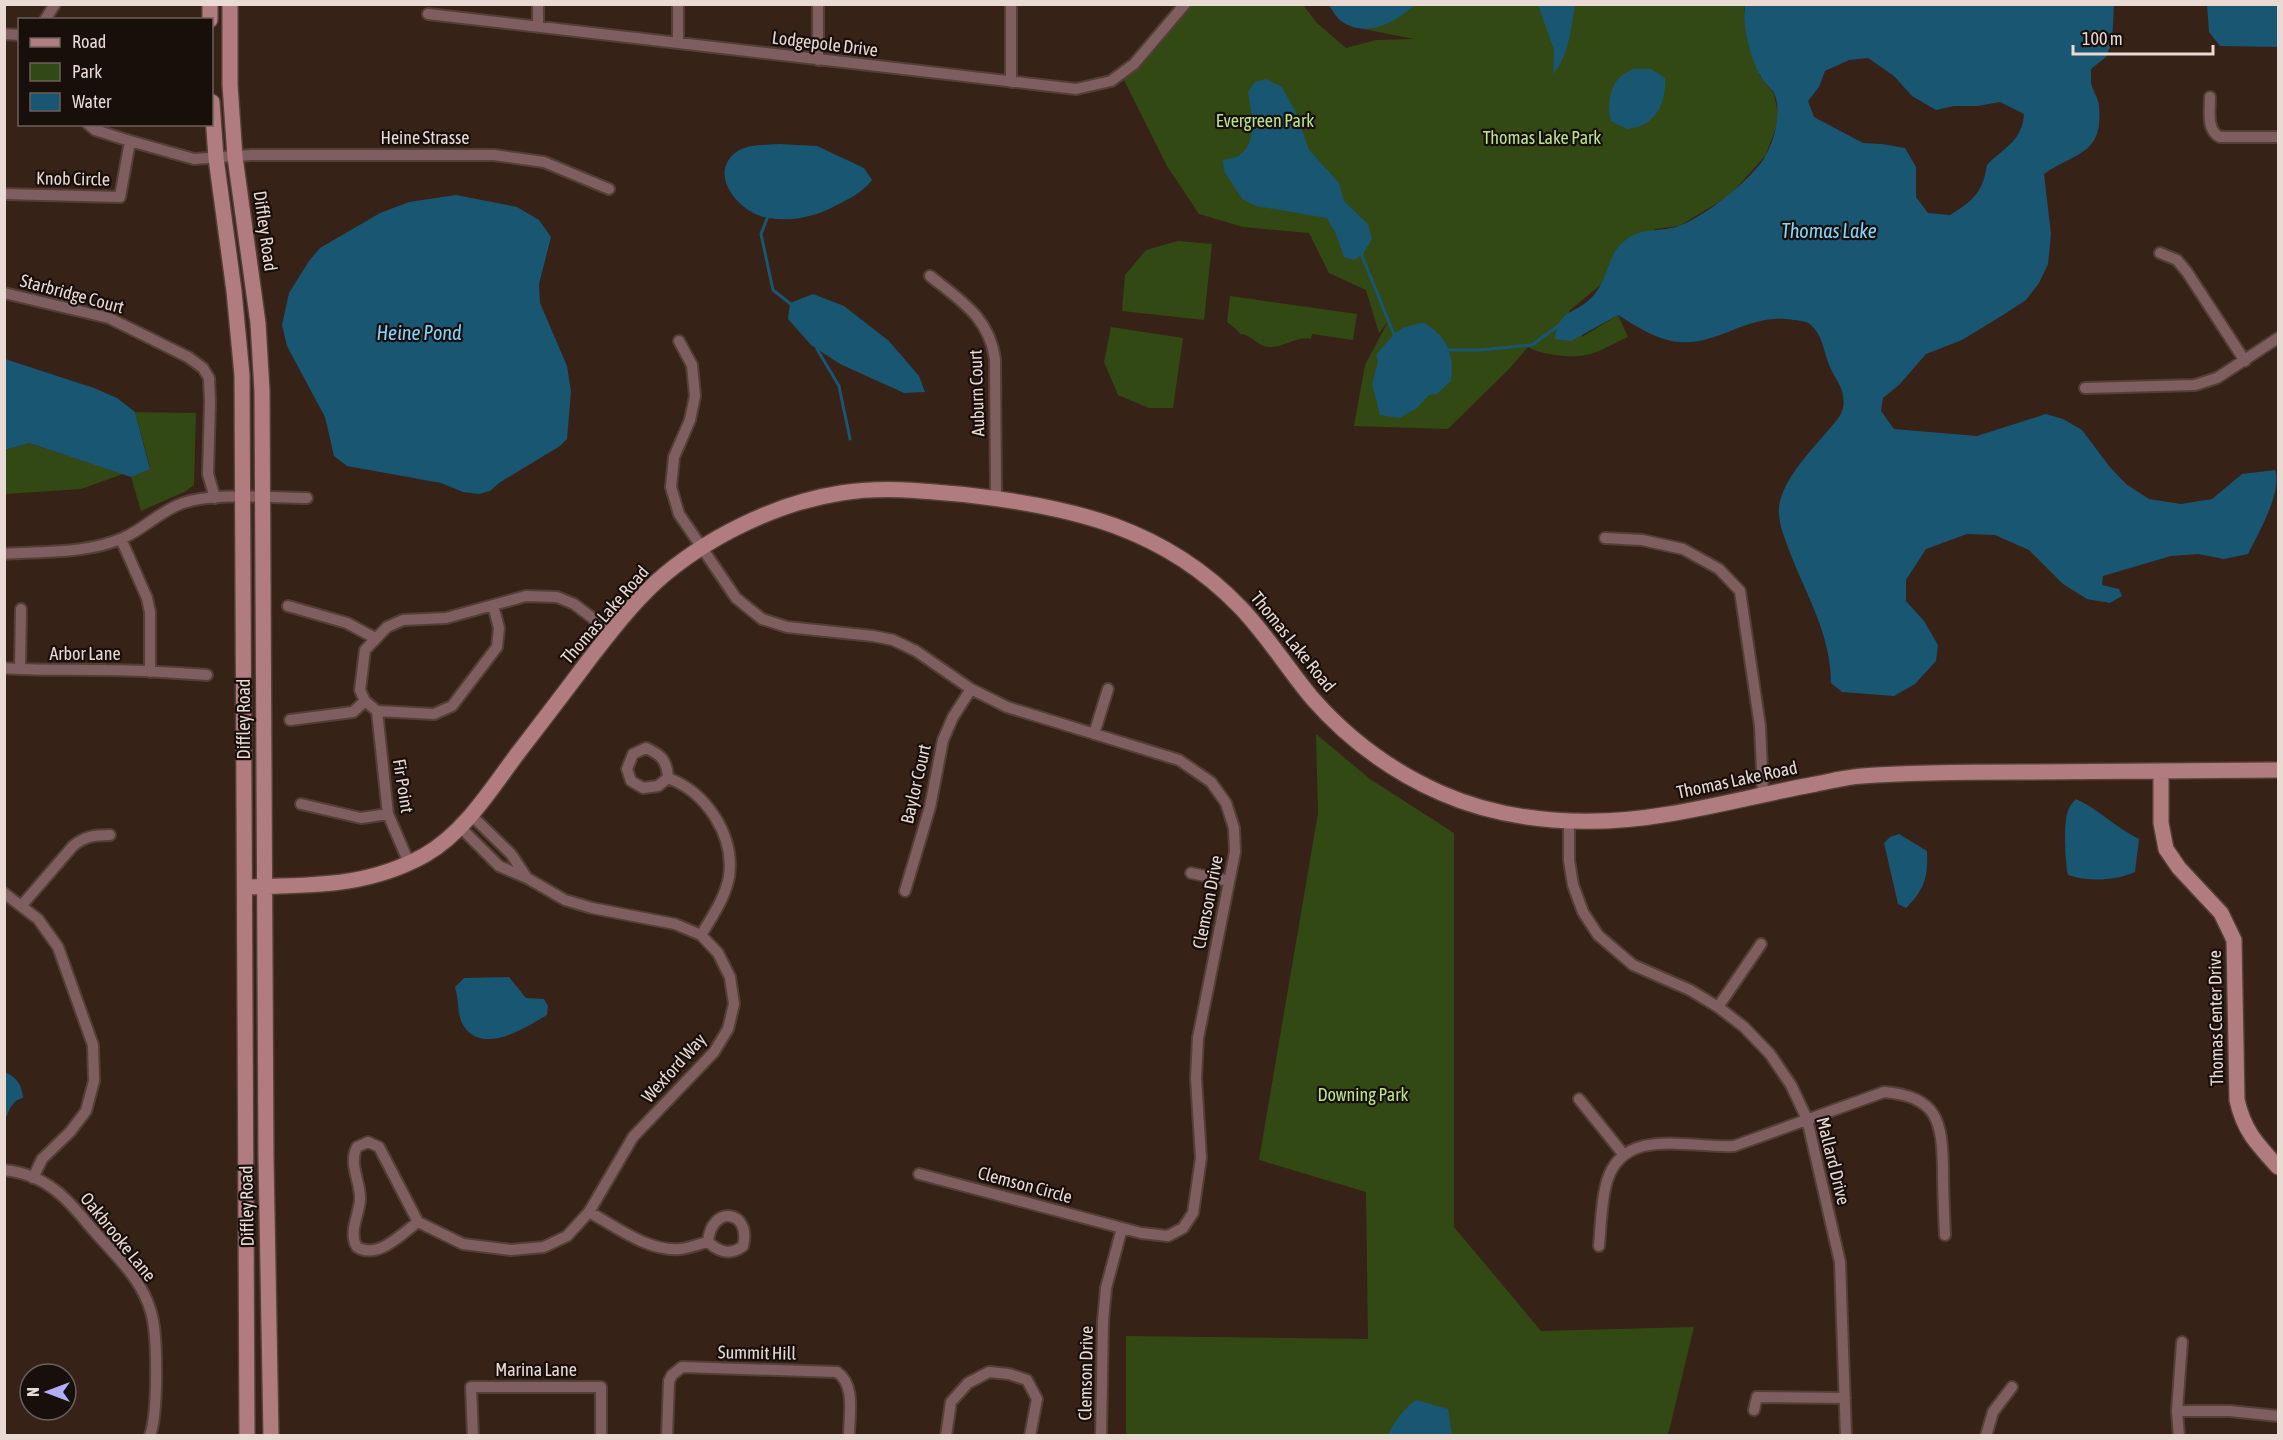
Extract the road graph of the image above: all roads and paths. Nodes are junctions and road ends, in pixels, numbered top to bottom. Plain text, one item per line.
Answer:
1 (55, 4) edge
2 (230, 4) edge
3 (538, 4) edge
4 (678, 4) edge
5 (818, 4) edge
6 (1011, 4) edge
7 (1185, 4) edge
8 (428, 14) dead end
9 (46, 18) edge
10 (538, 27) junction
11 (678, 43) junction
12 (818, 60) junction
13 (1011, 82) junction
14 (2210, 97) dead end
15 (213, 116) edge
16 (90, 126) edge
17 (2278, 137) edge
18 (130, 141) junction
19 (235, 157) junction
20 (216, 158) junction
21 (609, 189) dead end
22 (4, 194) edge
23 (2160, 254) dead end
24 (930, 276) dead end
25 (4, 293) edge
26 (2278, 338) edge
27 (679, 341) dead end
28 (2245, 361) junction
29 (2085, 388) dead end
30 (215, 498) junction
31 (252, 498) junction
32 (307, 498) dead end
33 (996, 498) junction
34 (1605, 538) dead end
35 (121, 539) junction
36 (700, 547) junction
37 (4, 554) edge
38 (493, 605) junction
39 (288, 606) dead end
40 (21, 609) dead end
41 (611, 632) junction
42 (375, 638) junction
43 (4, 668) edge
44 (20, 669) junction
45 (150, 672) junction
46 (207, 675) dead end
47 (971, 689) junction
48 (1108, 689) dead end
49 (365, 701) junction
50 (377, 711) junction
51 (290, 720) dead end
52 (1094, 734) junction
53 (2278, 770) edge
54 (2161, 771) junction
55 (668, 778) dead end
56 (1763, 793) junction
57 (301, 804) dead end
58 (388, 814) junction
59 (471, 815) junction
60 (1569, 820) junction
61 (460, 827) junction
62 (110, 835) dead end
63 (409, 863) junction
64 (1191, 873) dead end
65 (527, 878) junction
66 (1229, 881) junction
67 (245, 887) junction
68 (265, 887) junction
69 (905, 891) dead end
70 (4, 892) edge
71 (22, 905) junction
72 (701, 935) junction
73 (1761, 944) dead end
74 (1718, 1007) junction
75 (1579, 1099) dead end
76 (1807, 1119) junction
77 (1624, 1155) junction
78 (2278, 1167) edge
79 (4, 1170) edge
80 (920, 1174) dead end
81 (33, 1178) junction
82 (589, 1212) junction
83 (418, 1222) junction
84 (1122, 1228) junction
85 (1944, 1235) dead end
86 (708, 1242) dead end
87 (1599, 1246) dead end
88 (2182, 1342) dead end
89 (2012, 1387) dead end
90 (1845, 1398) junction
91 (1754, 1410) dead end
92 (2177, 1411) junction
93 (2278, 1416) edge
94 (150, 1436) edge
95 (247, 1436) edge
96 (271, 1436) edge
97 (473, 1436) edge
98 (601, 1436) edge
99 (667, 1436) edge
100 (849, 1436) edge
101 (946, 1436) edge
102 (1030, 1436) edge
103 (1101, 1436) edge
104 (1846, 1436) edge
105 (1986, 1436) edge
106 (2178, 1436) edge

1 - 9 street
2 - 19 main road, Diffley Road
3 - 10 street
4 - 11 street
5 - 12 street
6 - 13 street
7 - 13 street, Lodgepole Drive
8 - 10 street, Lodgepole Drive
10 - 11 street, Lodgepole Drive
11 - 12 street, Lodgepole Drive
12 - 13 street, Lodgepole Drive
14 - 17 street
15 - 20 main road, Diffley Road
16 - 18 street, Heine Strasse
18 - 20 street, Heine Strasse
18 - 22 street, Knob Circle
19 - 20 street, Heine Strasse
19 - 21 street, Heine Strasse
19 - 31 main road, Diffley Road
20 - 31 main road, Diffley Road
23 - 28 street
24 - 33 street, Auburn Court
25 - 30 street, Starbridge Court
26 - 28 street
27 - 36 street, Clemson Drive
28 - 29 street
30 - 31 street
30 - 35 street
31 - 32 street
31 - 67 main road, Diffley Road
31 - 68 main road, Diffley Road
33 - 36 main road, Thomas Lake Road
33 - 60 main road, Thomas Lake Road
34 - 56 street
35 - 37 street
35 - 45 street
36 - 41 main road, Thomas Lake Road
36 - 47 street, Clemson Drive
38 - 41 street
38 - 42 street
38 - 50 street
39 - 42 street
40 - 44 street
41 - 59 main road, Thomas Lake Road
42 - 49 street
43 - 44 street, Arbor Lane
44 - 45 street, Arbor Lane
45 - 46 street, Arbor Lane
47 - 52 street, Clemson Drive
47 - 69 street, Baylor Court
48 - 52 street
49 - 50 street
49 - 51 street
50 - 58 street, Fir Point
52 - 66 street, Clemson Drive
53 - 54 main road, Thomas Lake Road
54 - 56 main road, Thomas Lake Road
54 - 78 main road, Thomas Center Drive
55 - 72 street
56 - 60 main road, Thomas Lake Road
57 - 58 street
58 - 63 street, Fir Point
59 - 61 main road, Thomas Lake Road
59 - 65 street, Wexford Way
60 - 74 street, Mallard Drive
61 - 63 main road, Thomas Lake Road
61 - 65 street, Wexford Way
62 - 71 street
63 - 68 main road, Thomas Lake Road
64 - 66 street
65 - 72 street, Wexford Way
66 - 84 street, Clemson Drive
67 - 68 main road, Thomas Lake Road
67 - 95 main road, Diffley Road
68 - 96 main road, Diffley Road
70 - 71 street
71 - 81 street
72 - 82 street, Wexford Way
73 - 74 street
74 - 76 street, Mallard Drive
75 - 77 street
76 - 77 street
76 - 85 street
76 - 90 street, Mallard Drive
77 - 87 street
79 - 81 street, Oakbrooke Lane
80 - 84 street, Clemson Circle
81 - 94 street, Oakbrooke Lane
82 - 83 street, Wexford Way
82 - 86 street
83 - 83 street
84 - 103 street, Clemson Drive
88 - 92 street
89 - 105 street
90 - 91 street
90 - 104 street, Mallard Drive
92 - 93 street
92 - 106 street
97 - 98 street, Marina Lane
99 - 100 street, Summit Hill
101 - 102 street

